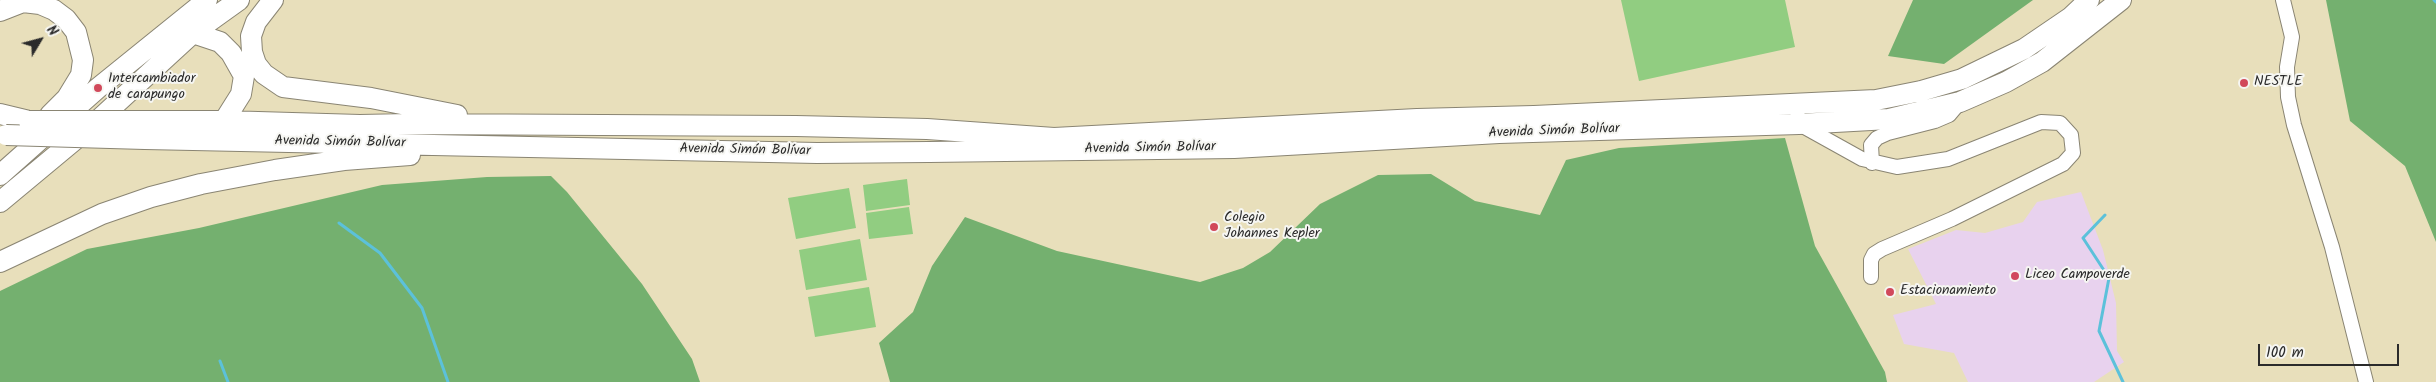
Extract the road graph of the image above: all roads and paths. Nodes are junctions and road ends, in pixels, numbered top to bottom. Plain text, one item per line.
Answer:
1 (207, 0) edge
2 (239, 0) edge
3 (273, 0) edge
4 (2089, 0) edge
5 (2121, 0) edge
6 (2283, 0) edge
7 (0, 11) edge
8 (193, 33) junction
9 (1960, 102) junction
10 (1796, 104) junction
11 (0, 114) edge
12 (224, 121) junction
13 (1799, 124) junction
14 (523, 126) junction
15 (147, 130) junction
16 (3, 134) edge
17 (476, 144) junction
18 (1872, 162) junction
19 (0, 175) edge
20 (0, 202) edge
21 (0, 262) edge
22 (1871, 277) dead end
23 (2366, 382) edge

1 - 19 highway
2 - 8 highway
3 - 14 highway
4 - 10 highway, Avenida Simón Bolívar
5 - 9 highway, Avenida Simón Bolívar
6 - 23 street
7 - 19 highway
8 - 12 highway
8 - 20 highway
9 - 13 highway, Avenida Simón Bolívar
9 - 18 street
10 - 13 street
10 - 14 highway, Avenida Simón Bolívar
11 - 15 highway, bridge
12 - 14 highway, Avenida Simón Bolívar
12 - 15 highway, Avenida Simón Bolívar
13 - 17 highway, Avenida Simón Bolívar
13 - 18 street
15 - 16 highway, bridge
15 - 17 highway, Avenida Simón Bolívar
17 - 21 highway
18 - 22 street

